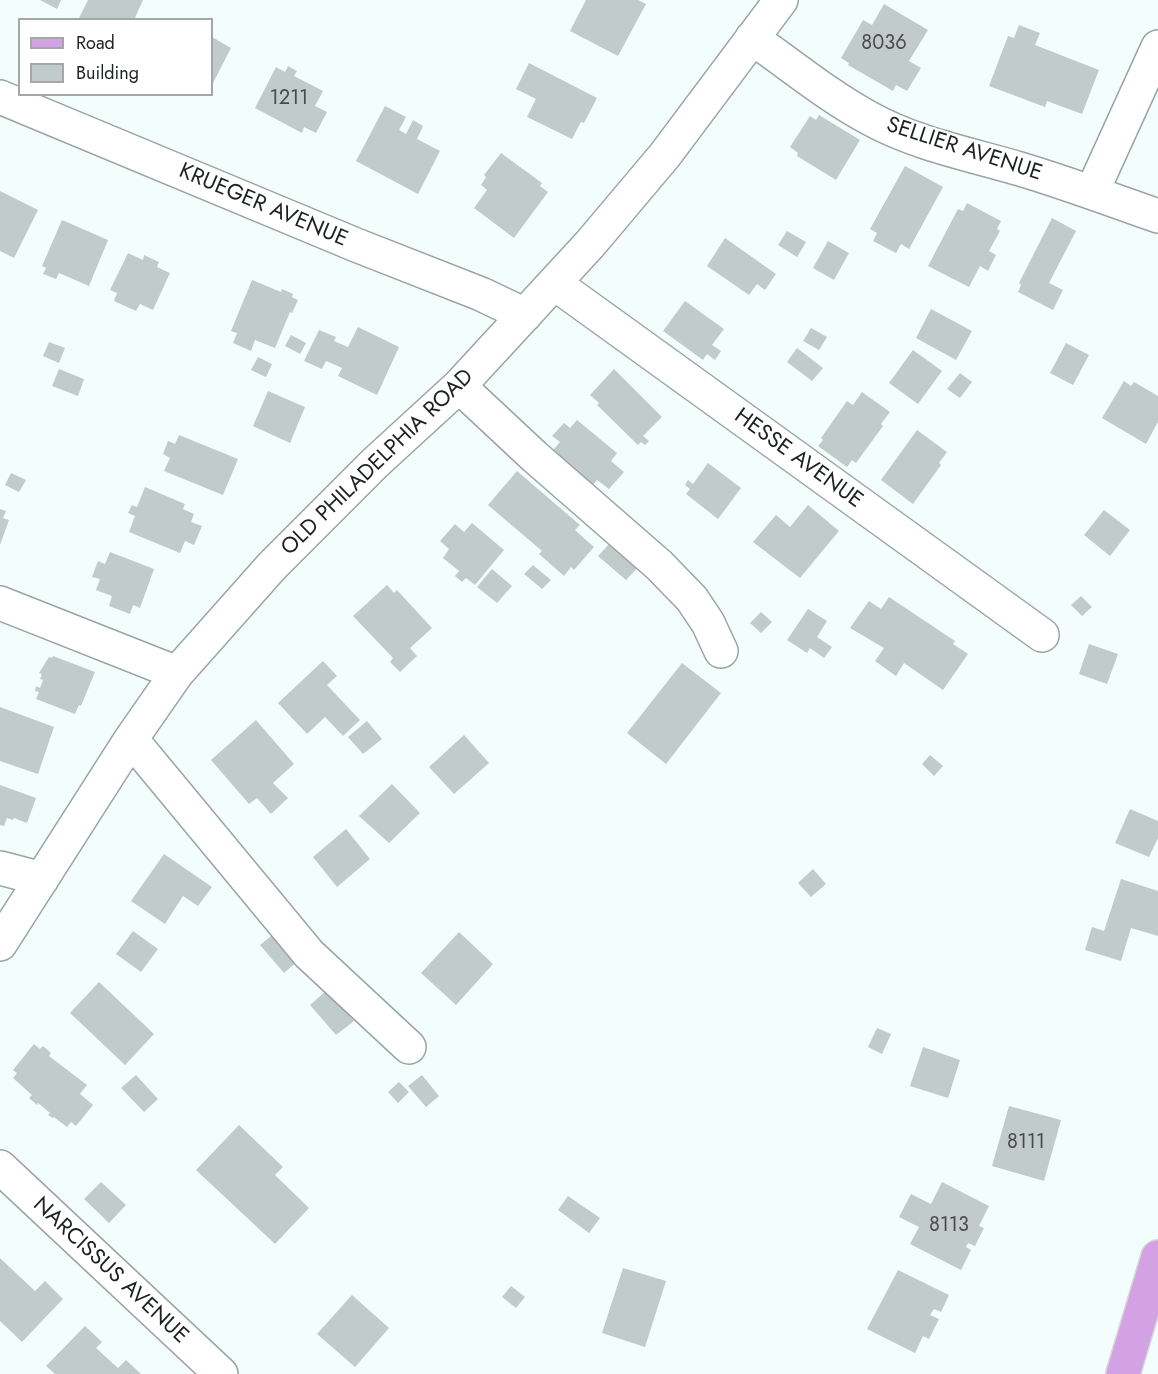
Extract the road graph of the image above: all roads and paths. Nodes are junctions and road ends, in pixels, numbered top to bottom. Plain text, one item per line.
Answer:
1 (781, 0) edge
2 (753, 39) junction
3 (1158, 47) edge
4 (0, 97) edge
5 (1092, 192) junction
6 (1158, 216) edge
7 (554, 284) junction
8 (525, 315) junction
9 (459, 386) junction
10 (0, 603) edge
11 (1042, 635) dead end
12 (722, 651) dead end
13 (177, 673) junction
14 (131, 739) junction
15 (0, 868) edge
16 (42, 879) junction
17 (0, 944) edge
18 (409, 1047) dead end
19 (0, 1167) edge
20 (1158, 1257) edge
21 (1152, 1299) edge
22 (221, 1374) edge
23 (1123, 1374) edge

1 - 2 street, OLD PHILADELPHIA ROAD
2 - 5 street, SELLIER AVENUE
2 - 7 street, OLD PHILADELPHIA ROAD
3 - 5 street
4 - 8 street, KRUEGER AVENUE
5 - 6 street, SELLIER AVENUE
7 - 8 street, OLD PHILADELPHIA ROAD
7 - 11 street, HESSE AVENUE
8 - 9 street, OLD PHILADELPHIA ROAD
9 - 12 street
9 - 13 street, OLD PHILADELPHIA ROAD
10 - 13 street
13 - 14 street, OLD PHILADELPHIA ROAD
14 - 16 street, OLD PHILADELPHIA ROAD
14 - 18 street
15 - 16 street
16 - 17 street, OLD PHILADELPHIA ROAD
19 - 22 street, NARCISSUS AVENUE
20 - 21 main road
21 - 23 main road

